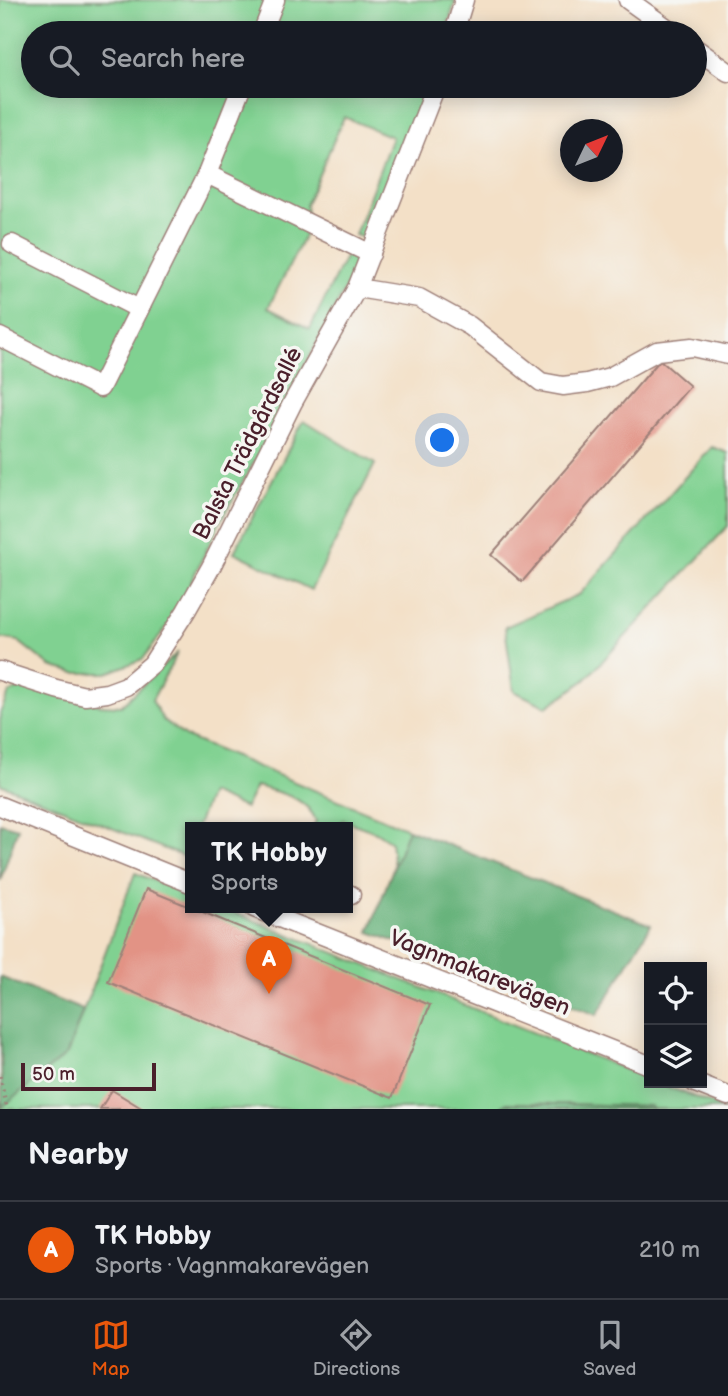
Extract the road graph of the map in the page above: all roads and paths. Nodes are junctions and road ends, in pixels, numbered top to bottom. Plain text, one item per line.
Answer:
1 (275, 0) edge
2 (464, 0) edge
3 (628, 0) edge
4 (267, 21) edge
5 (458, 21) edge
6 (657, 21) edge
7 (707, 57) edge
8 (728, 72) edge
9 (237, 98) edge
10 (431, 98) edge
11 (207, 174) junction
12 (12, 244) dead end
13 (371, 254) junction
14 (357, 288) junction
15 (139, 309) junction
16 (0, 337) edge
17 (728, 355) edge
18 (0, 671) edge
19 (0, 806) edge
20 (185, 881) edge
21 (267, 913) edge
22 (644, 1063) edge
23 (0, 1076) edge
24 (707, 1088) edge
25 (728, 1096) edge
26 (7, 1109) edge

1 - 4 street
2 - 5 street
3 - 6 street
7 - 8 street
9 - 11 street
10 - 13 street, Balsta Trädgårdsallé
11 - 13 street
11 - 15 street
12 - 15 street
13 - 14 street, Balsta Trädgårdsallé
14 - 17 street
14 - 18 street, Balsta Trädgårdsallé
15 - 16 street
19 - 20 street
21 - 22 street, Vagnmakarevägen
23 - 26 path
24 - 25 street

